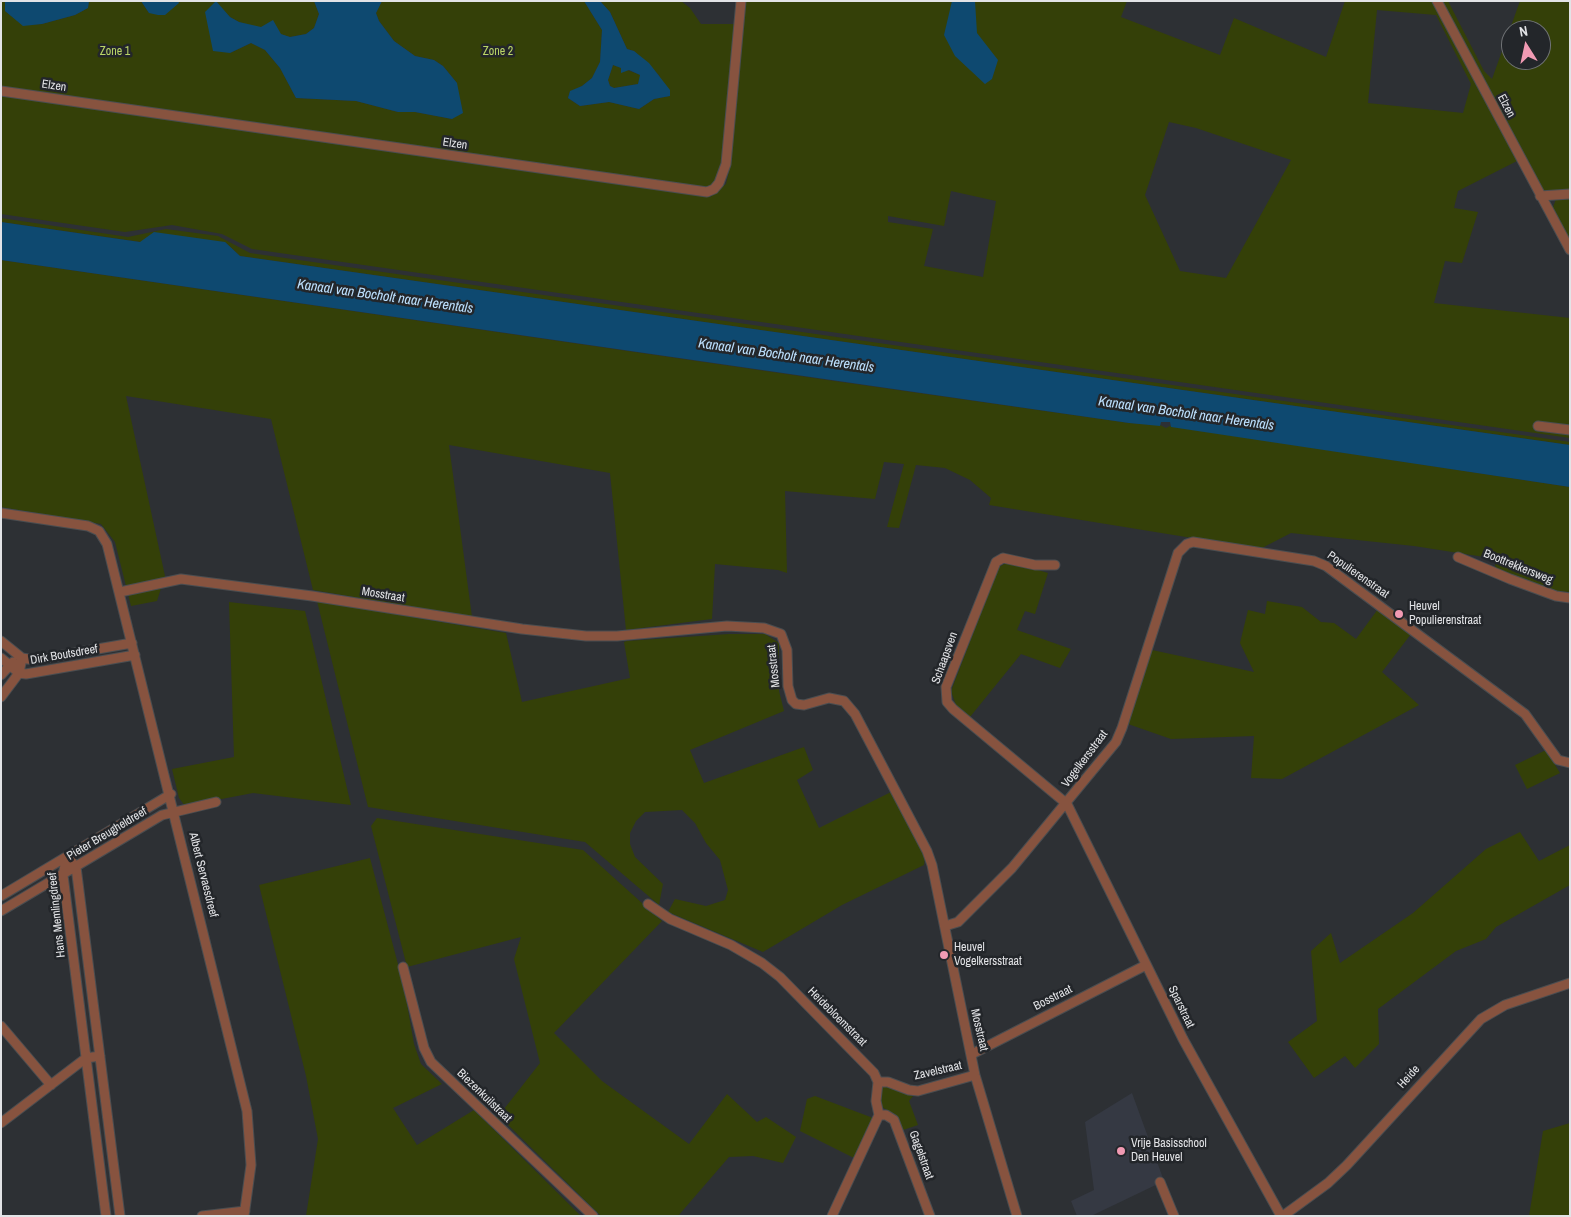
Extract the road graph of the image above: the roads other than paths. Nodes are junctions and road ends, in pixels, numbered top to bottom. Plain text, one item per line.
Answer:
1 (741, 1) edge
2 (1437, 1) edge
3 (1, 91) edge
4 (1570, 194) edge
5 (1540, 196) junction
6 (1570, 250) edge
7 (1538, 426) dead end
8 (1570, 430) edge
9 (1, 513) edge
10 (1193, 542) joint
11 (1458, 556) dead end
12 (1055, 566) dead end
13 (120, 592) junction
14 (1570, 598) edge
15 (1, 641) edge
16 (132, 643) junction
17 (135, 655) junction
18 (1, 658) edge
19 (22, 658) junction
20 (9, 664) junction
21 (19, 673) junction
22 (1, 675) edge
23 (1, 697) edge
24 (1570, 763) edge
25 (171, 794) junction
26 (216, 802) dead end
27 (1067, 804) junction
28 (175, 812) junction
29 (67, 856) junction
30 (76, 867) junction
31 (63, 874) junction
32 (1, 896) edge
33 (648, 904) dead end
34 (1, 911) edge
35 (945, 926) junction
36 (1146, 966) junction
37 (404, 967) dead end
38 (1570, 983) edge
39 (1, 1026) edge
40 (972, 1054) junction
41 (100, 1056) junction
42 (86, 1058) junction
43 (976, 1075) junction
44 (878, 1082) junction
45 (51, 1085) junction
46 (879, 1114) junction
47 (1, 1123) edge
48 (1160, 1182) dead end
49 (245, 1214) edge
50 (106, 1216) edge
51 (120, 1216) edge
52 (202, 1216) edge
53 (593, 1216) edge
54 (832, 1216) edge
55 (930, 1216) edge
56 (1017, 1216) edge
57 (1174, 1216) edge
58 (1282, 1216) edge

1 - 3 street, Elzen
2 - 5 street, Elzen
4 - 5 street
5 - 6 street, Elzen
7 - 8 street
9 - 13 street, Albert Servaesdreef
10 - 24 street, Populierenstraat
10 - 27 street, Vogelkersstraat
11 - 14 street, Boottrekkersweg
12 - 27 street, Schaapsven
13 - 16 street, Albert Servaesdreef
13 - 35 street, Mosstraat
15 - 19 street, Dirk Boutsdreef
16 - 17 street, Albert Servaesdreef
16 - 19 street, Dirk Boutsdreef
17 - 21 street, Dirk Boutsdreef
17 - 25 street, Albert Servaesdreef
18 - 20 street, Dirk Boutsdreef
19 - 20 street
19 - 21 street
20 - 21 street, Dirk Boutsdreef
20 - 22 street
21 - 23 street
25 - 28 street, Albert Servaesdreef
25 - 29 street, Pieter Breugheldreef
26 - 28 street
27 - 35 street, Vogelkersstraat
27 - 36 street, Sparstraat
28 - 30 street, Pieter Breugheldreef
28 - 49 street, Albert Servaesdreef
29 - 30 street, Hans Memlingdreef
29 - 31 street, Hans Memlingdreef
29 - 32 street, Pieter Breugheldreef
30 - 31 street, Pieter Breugheldreef
30 - 41 street, Hans Memlingdreef
31 - 34 street, Pieter Breugheldreef
31 - 42 street, Hans Memlingdreef
33 - 44 street, Heidebloemstraat
35 - 40 street, Mosstraat
36 - 40 street, Bosstraat
36 - 58 street, Sparstraat
37 - 53 street, Biezenkuilstraat
38 - 58 street, Heide
39 - 45 street
40 - 43 street, Mosstraat
41 - 42 street
41 - 51 street, Hans Memlingdreef
42 - 45 street
42 - 50 street, Hans Memlingdreef
43 - 44 street, Zavelstraat
43 - 56 street, Mosstraat
44 - 46 street
45 - 47 street
46 - 54 street
46 - 55 street, Gagelstraat
48 - 57 street
49 - 52 street

